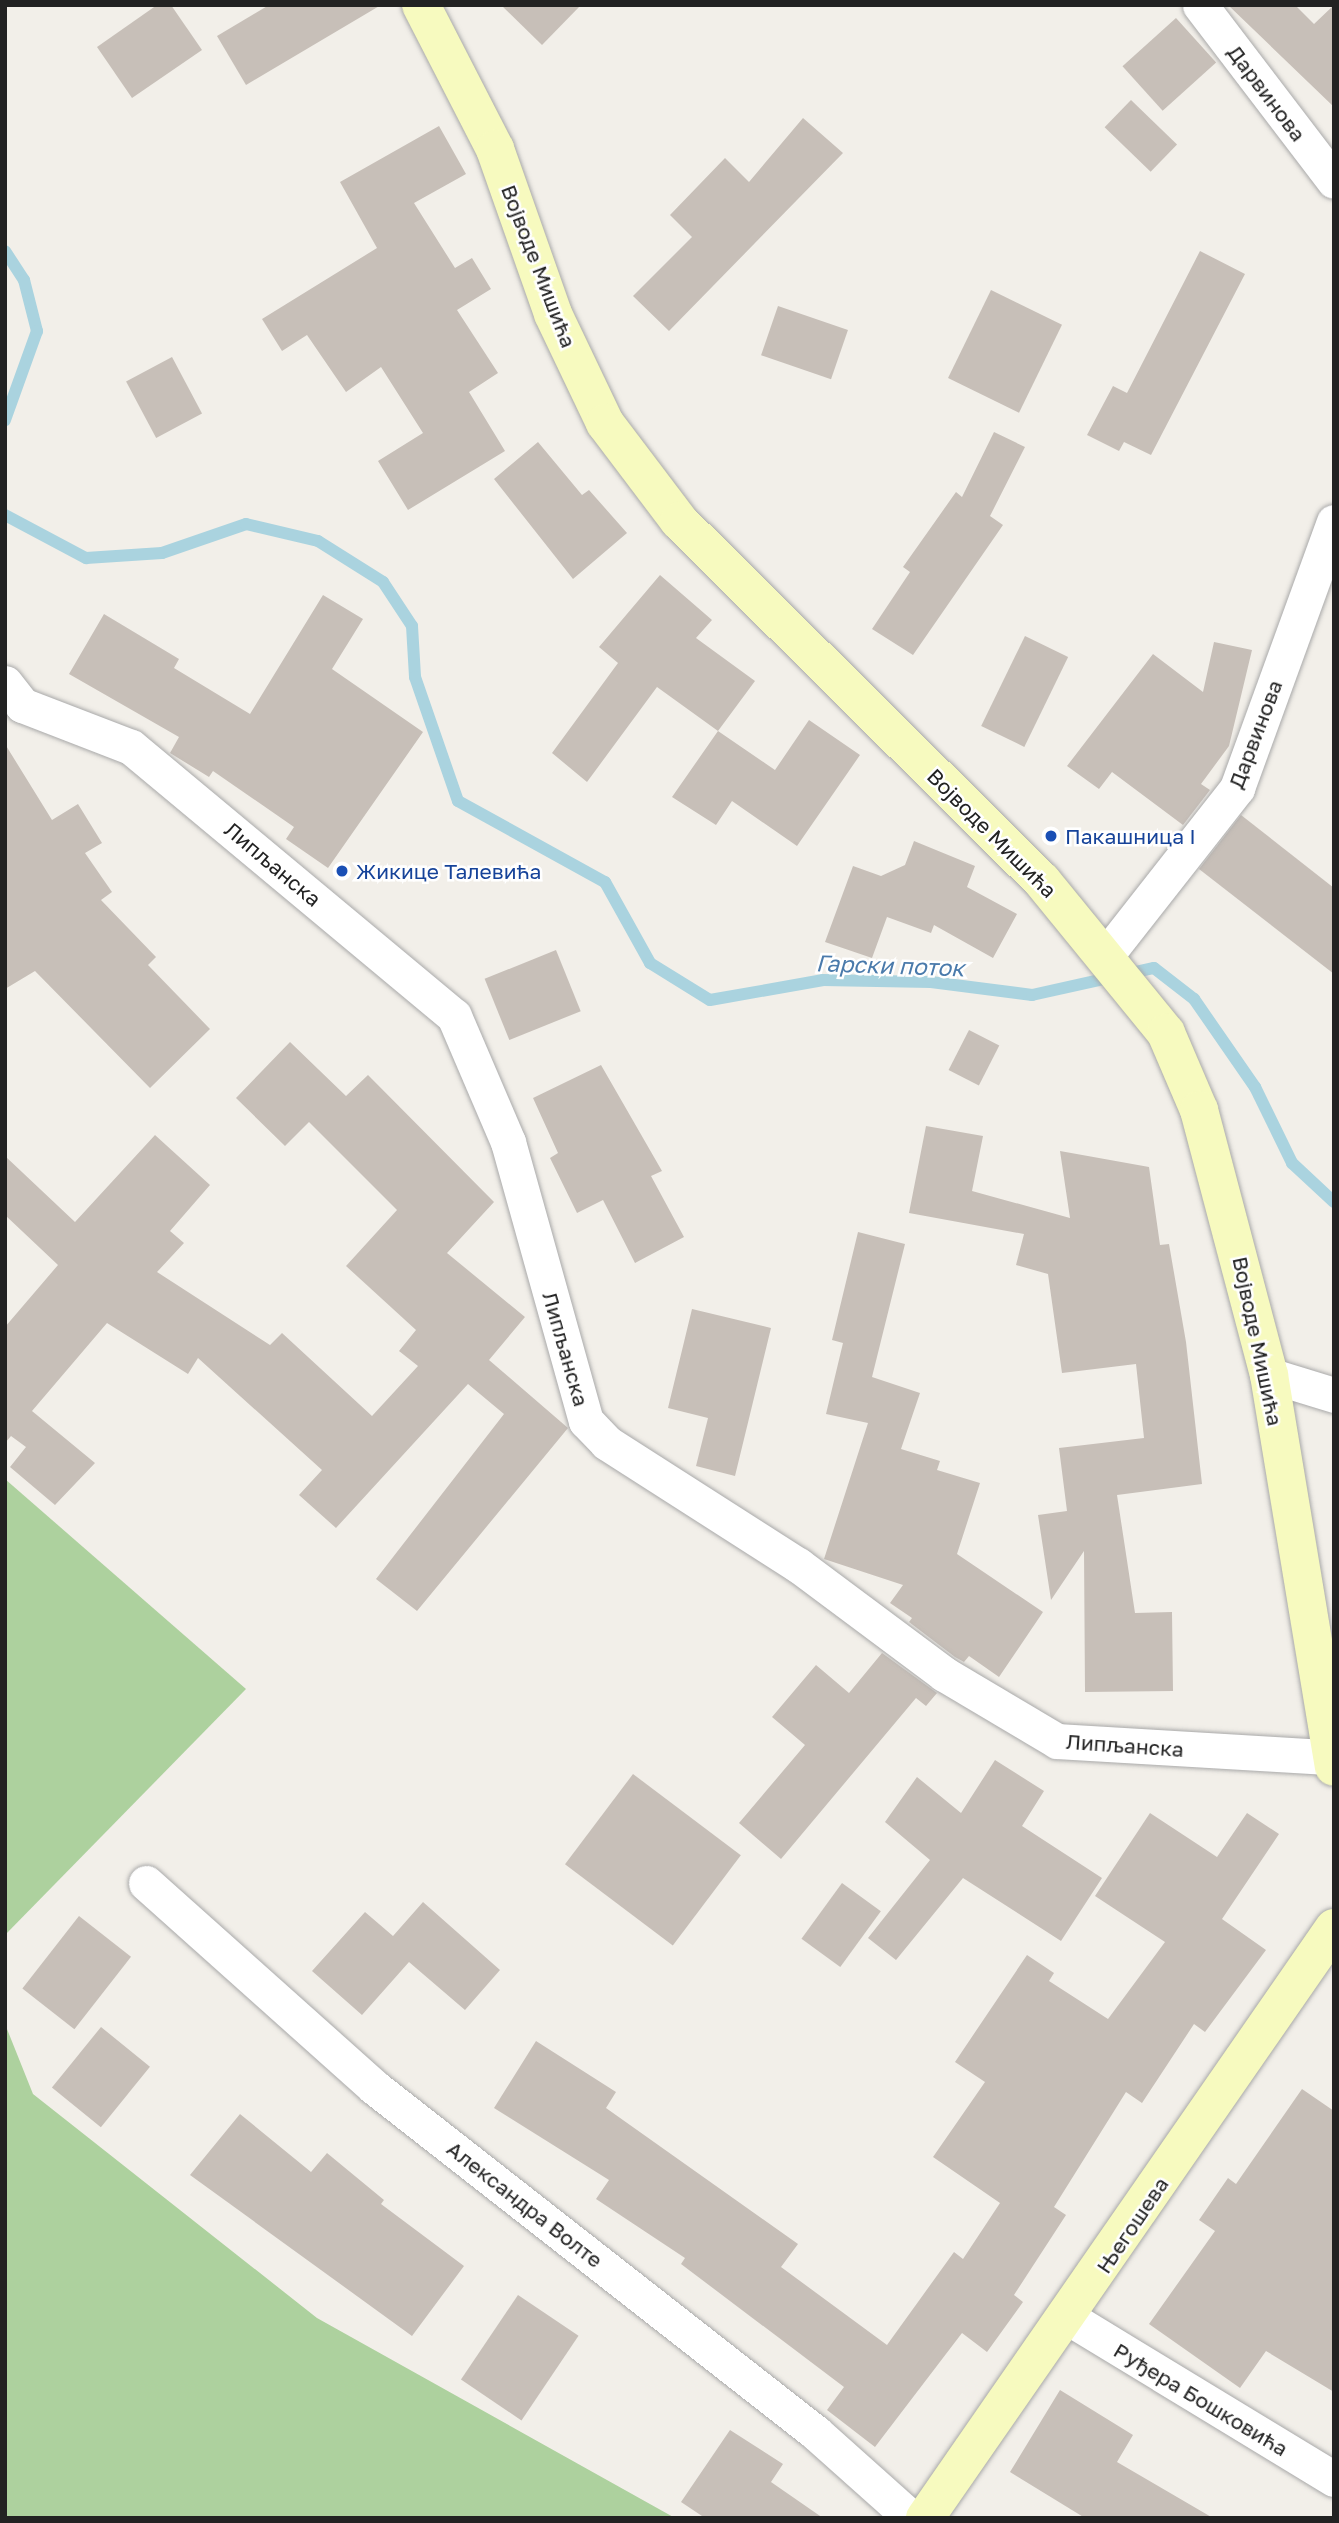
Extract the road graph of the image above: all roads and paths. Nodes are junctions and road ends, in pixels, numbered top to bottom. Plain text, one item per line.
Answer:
1 (421, 5) edge
2 (1200, 5) edge
3 (1334, 181) edge
4 (1334, 522) edge
5 (5, 683) edge
6 (1096, 941) junction
7 (1269, 1374) junction
8 (1334, 1395) edge
9 (1331, 1762) edge
10 (146, 1883) dead end
11 (1334, 1928) edge
12 (1069, 2318) junction
13 (1334, 2479) edge
14 (911, 2518) edge
15 (925, 2518) edge

1 - 6 street, Војводе Мишића
2 - 3 street, Дарвинова
4 - 6 street, Дарвинова
5 - 9 street, Липљанска
6 - 7 street, Војводе Мишића
7 - 8 street
7 - 9 street, Војводе Мишића
10 - 14 street, Александра Волте
11 - 12 street, Његошева
12 - 13 street, Руђера Бошковића
12 - 15 street, Његошева

